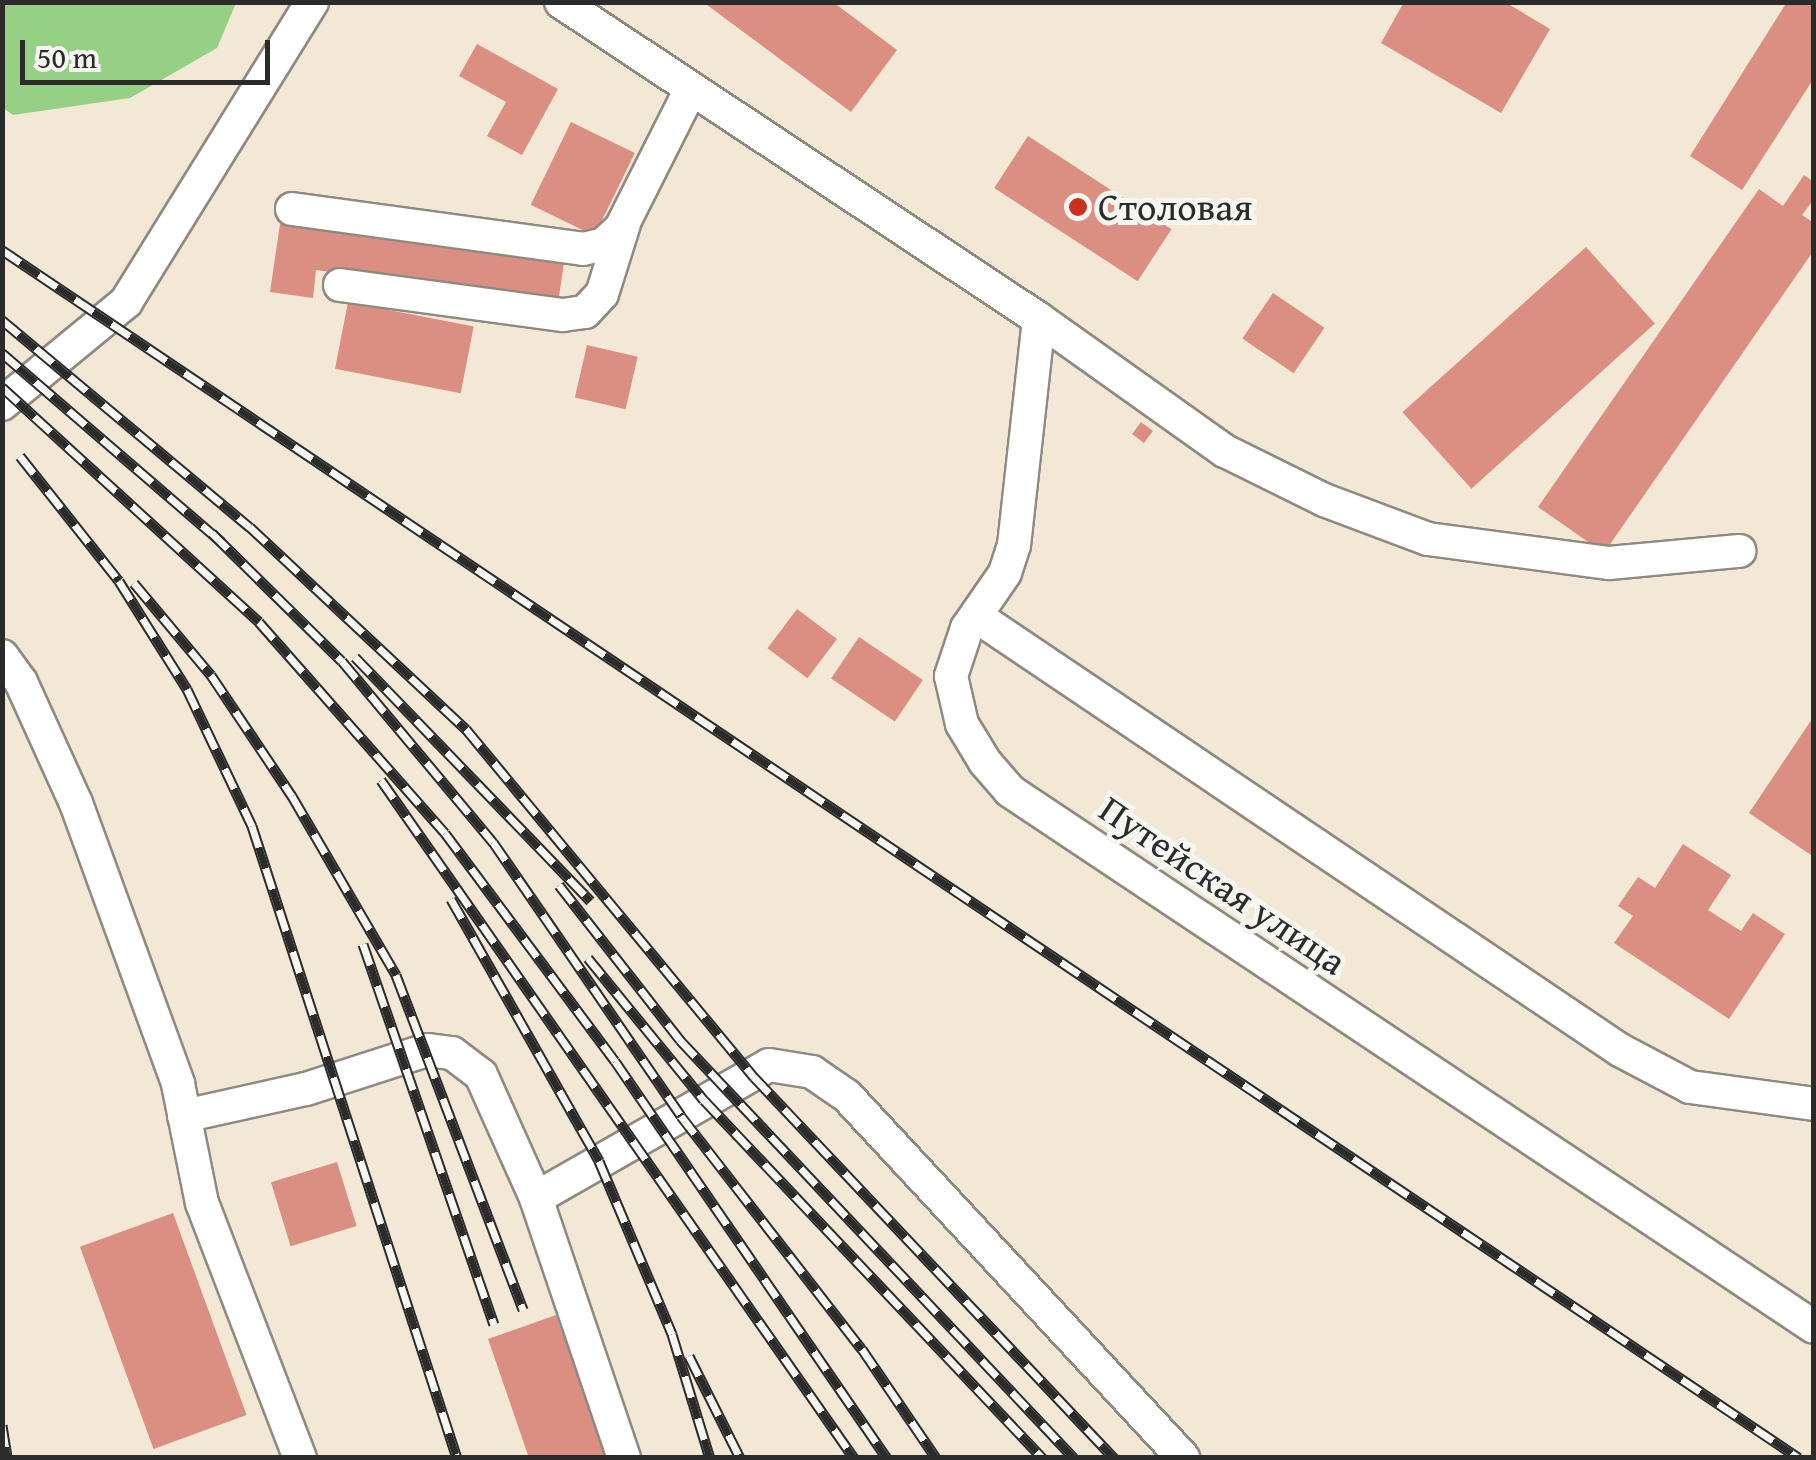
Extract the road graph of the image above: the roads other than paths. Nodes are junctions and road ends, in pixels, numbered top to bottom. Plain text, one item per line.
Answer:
1 (312, 2) edge
2 (561, 2) edge
3 (692, 90) junction
4 (292, 209) dead end
5 (627, 215) junction
6 (340, 284) dead end
7 (1039, 319) junction
8 (2, 404) edge
9 (1738, 552) dead end
10 (976, 616) junction
11 (2, 656) edge
12 (1814, 1104) edge
13 (184, 1116) junction
14 (536, 1198) junction
15 (1814, 1327) edge
16 (300, 1458) edge
17 (624, 1458) edge
18 (1183, 1458) edge

1 - 8 street
2 - 3 street
3 - 5 street
3 - 7 street
4 - 5 street
5 - 6 street
7 - 9 street
7 - 10 street, Путейская улица
10 - 12 street
10 - 15 street, Путейская улица
11 - 13 street
13 - 14 street
13 - 16 street
14 - 17 street
14 - 18 street

